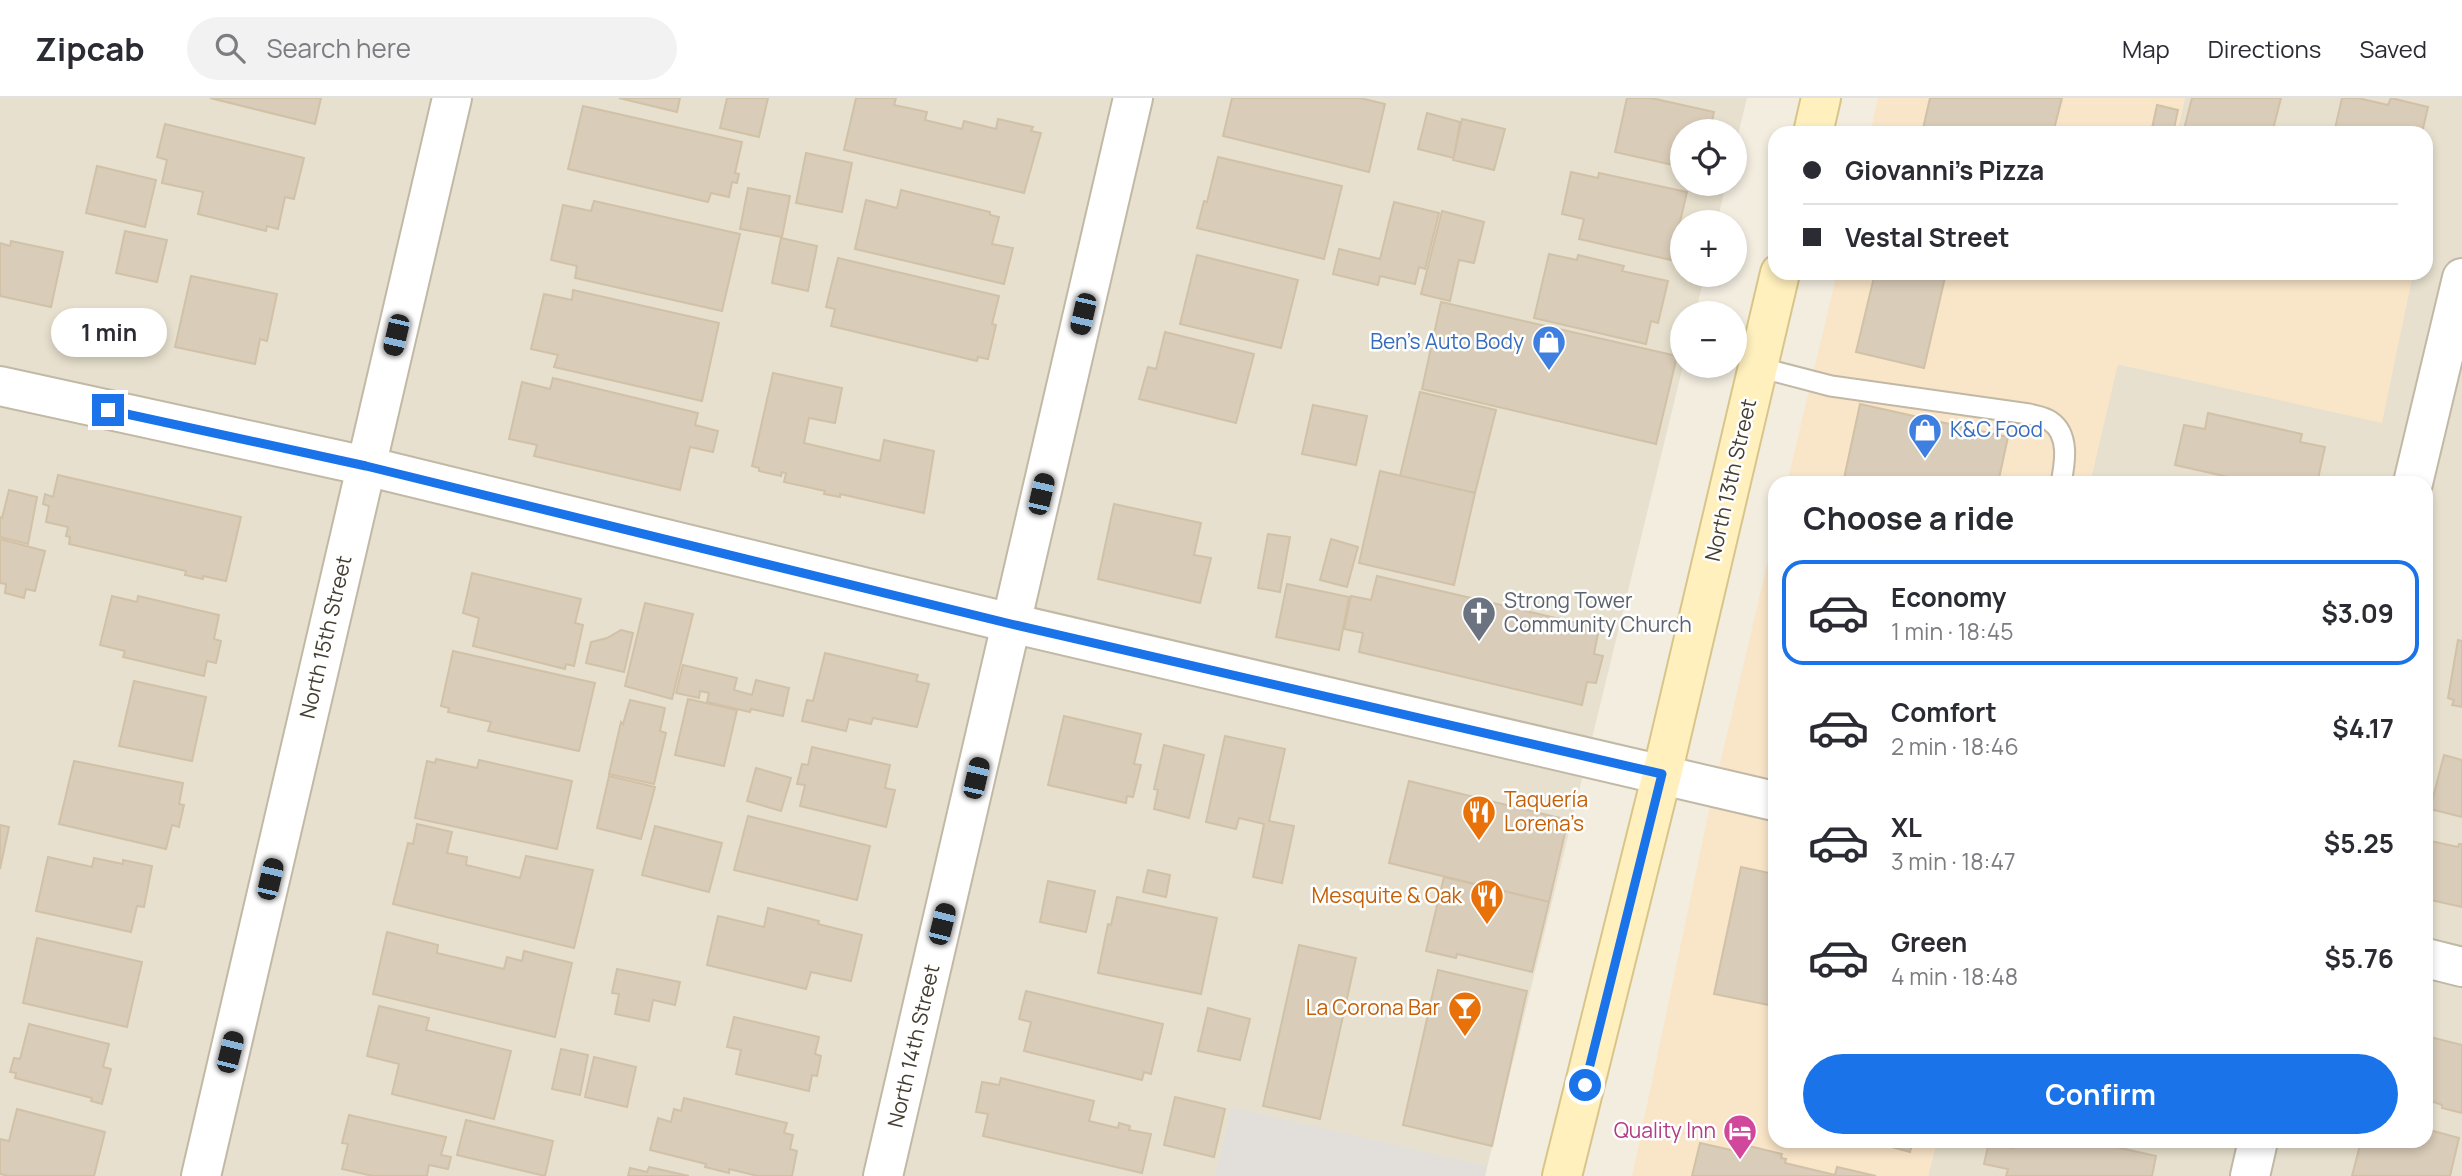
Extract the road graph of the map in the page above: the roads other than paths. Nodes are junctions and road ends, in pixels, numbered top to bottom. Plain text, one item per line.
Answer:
1 (452, 98) edge
2 (1133, 98) edge
3 (1821, 98) edge
4 (1814, 126) edge
5 (2462, 278) edge
6 (1778, 280) edge
7 (1758, 367) junction
8 (0, 387) edge
9 (366, 466) junction
10 (2062, 476) edge
11 (2415, 476) edge
12 (1011, 624) junction
13 (1662, 774) junction
14 (1768, 800) edge
15 (2433, 960) edge
16 (2462, 967) edge
17 (2256, 1148) edge
18 (201, 1176) edge
19 (883, 1176) edge
20 (1562, 1176) edge
21 (2250, 1176) edge

1 - 9 street, North 15th Street
2 - 12 street, North 14th Street
3 - 4 main road
5 - 11 street
6 - 7 main road, North 13th Street
7 - 10 lane
7 - 13 main road, North 13th Street
8 - 9 street
9 - 12 street
9 - 18 street, North 15th Street
12 - 13 street
12 - 19 street, North 14th Street
13 - 14 street
13 - 20 main road, North 13th Street
15 - 16 street
17 - 21 street

